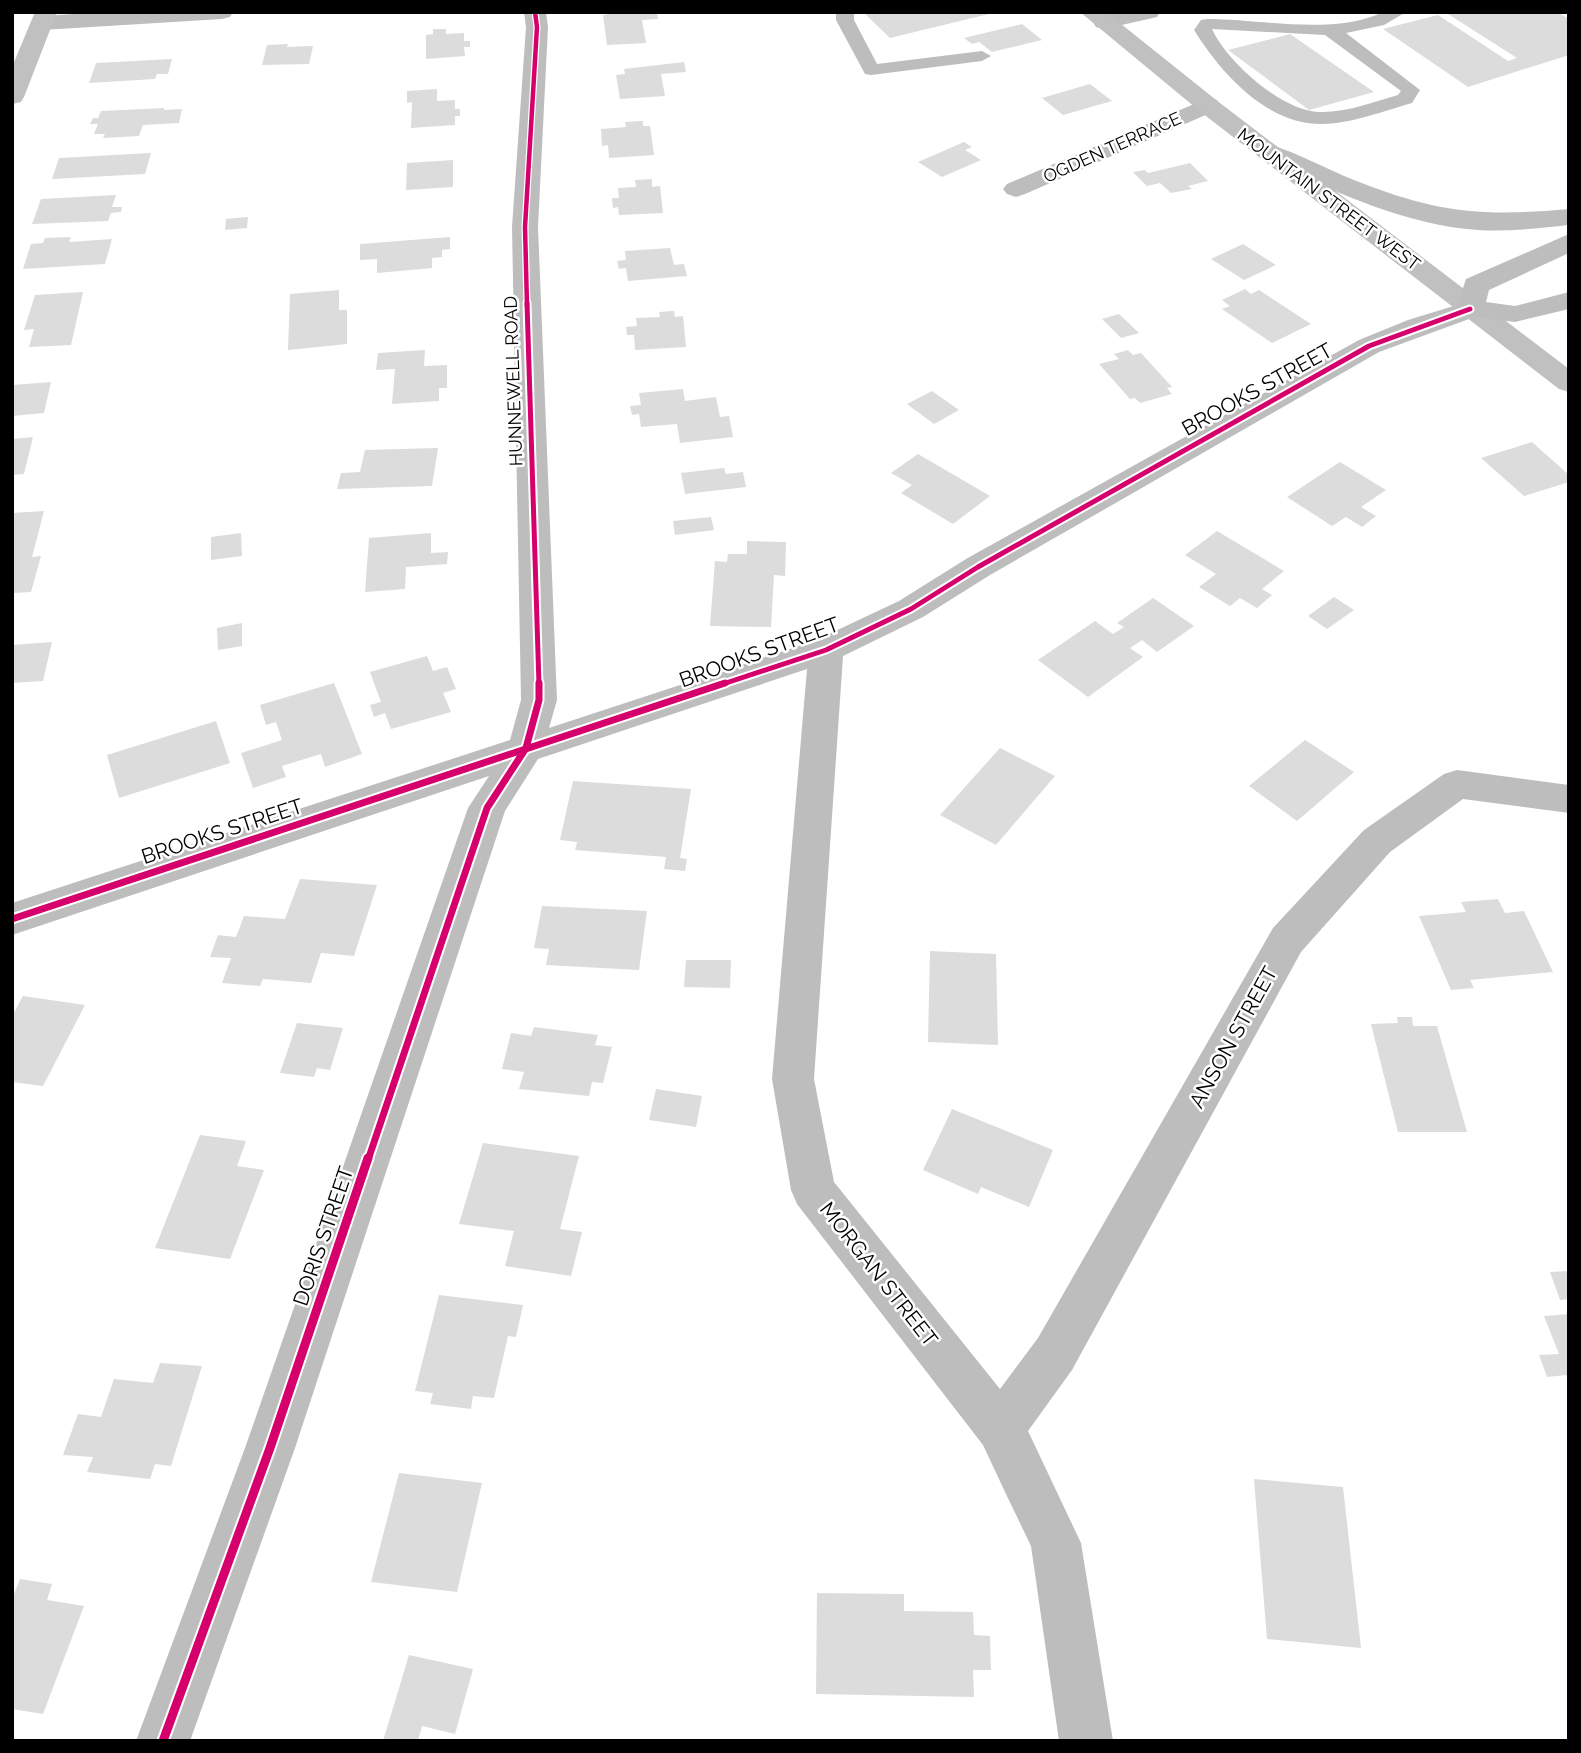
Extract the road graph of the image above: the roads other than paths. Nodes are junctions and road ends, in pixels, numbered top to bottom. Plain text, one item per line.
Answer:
1 (222, 12) edge
2 (535, 12) edge
3 (845, 12) edge
4 (1150, 12) edge
5 (1397, 12) edge
6 (1097, 17) edge
7 (44, 18) edge
8 (1327, 29) junction
9 (982, 56) dead end
10 (12, 97) edge
11 (1208, 105) junction
12 (1270, 153) junction
13 (1016, 189) dead end
14 (1569, 217) edge
15 (1569, 242) edge
16 (1569, 300) edge
17 (1470, 309) junction
18 (1569, 383) edge
19 (826, 650) junction
20 (526, 748) junction
21 (1569, 799) edge
22 (12, 919) edge
23 (1000, 1428) junction
24 (163, 1741) edge
25 (1086, 1741) edge

1 - 7 main road
2 - 20 main road, HUNNEWELL ROAD
3 - 9 lane
4 - 6 main road
5 - 8 lane
6 - 11 main road, MOUNTAIN STREET WEST
7 - 10 main road
8 - 8 lane
11 - 12 main road, MOUNTAIN STREET WEST
11 - 13 main road, OGDEN TERRACE
12 - 14 main road
12 - 17 main road, MOUNTAIN STREET WEST
15 - 17 main road
16 - 17 main road
17 - 18 main road, MOUNTAIN STREET WEST
17 - 19 main road, BROOKS STREET
19 - 20 main road, BROOKS STREET
19 - 23 main road, MORGAN STREET
20 - 22 main road, BROOKS STREET
20 - 24 main road, DORIS STREET
21 - 23 main road, ANSON STREET
23 - 25 main road, MORGAN STREET

